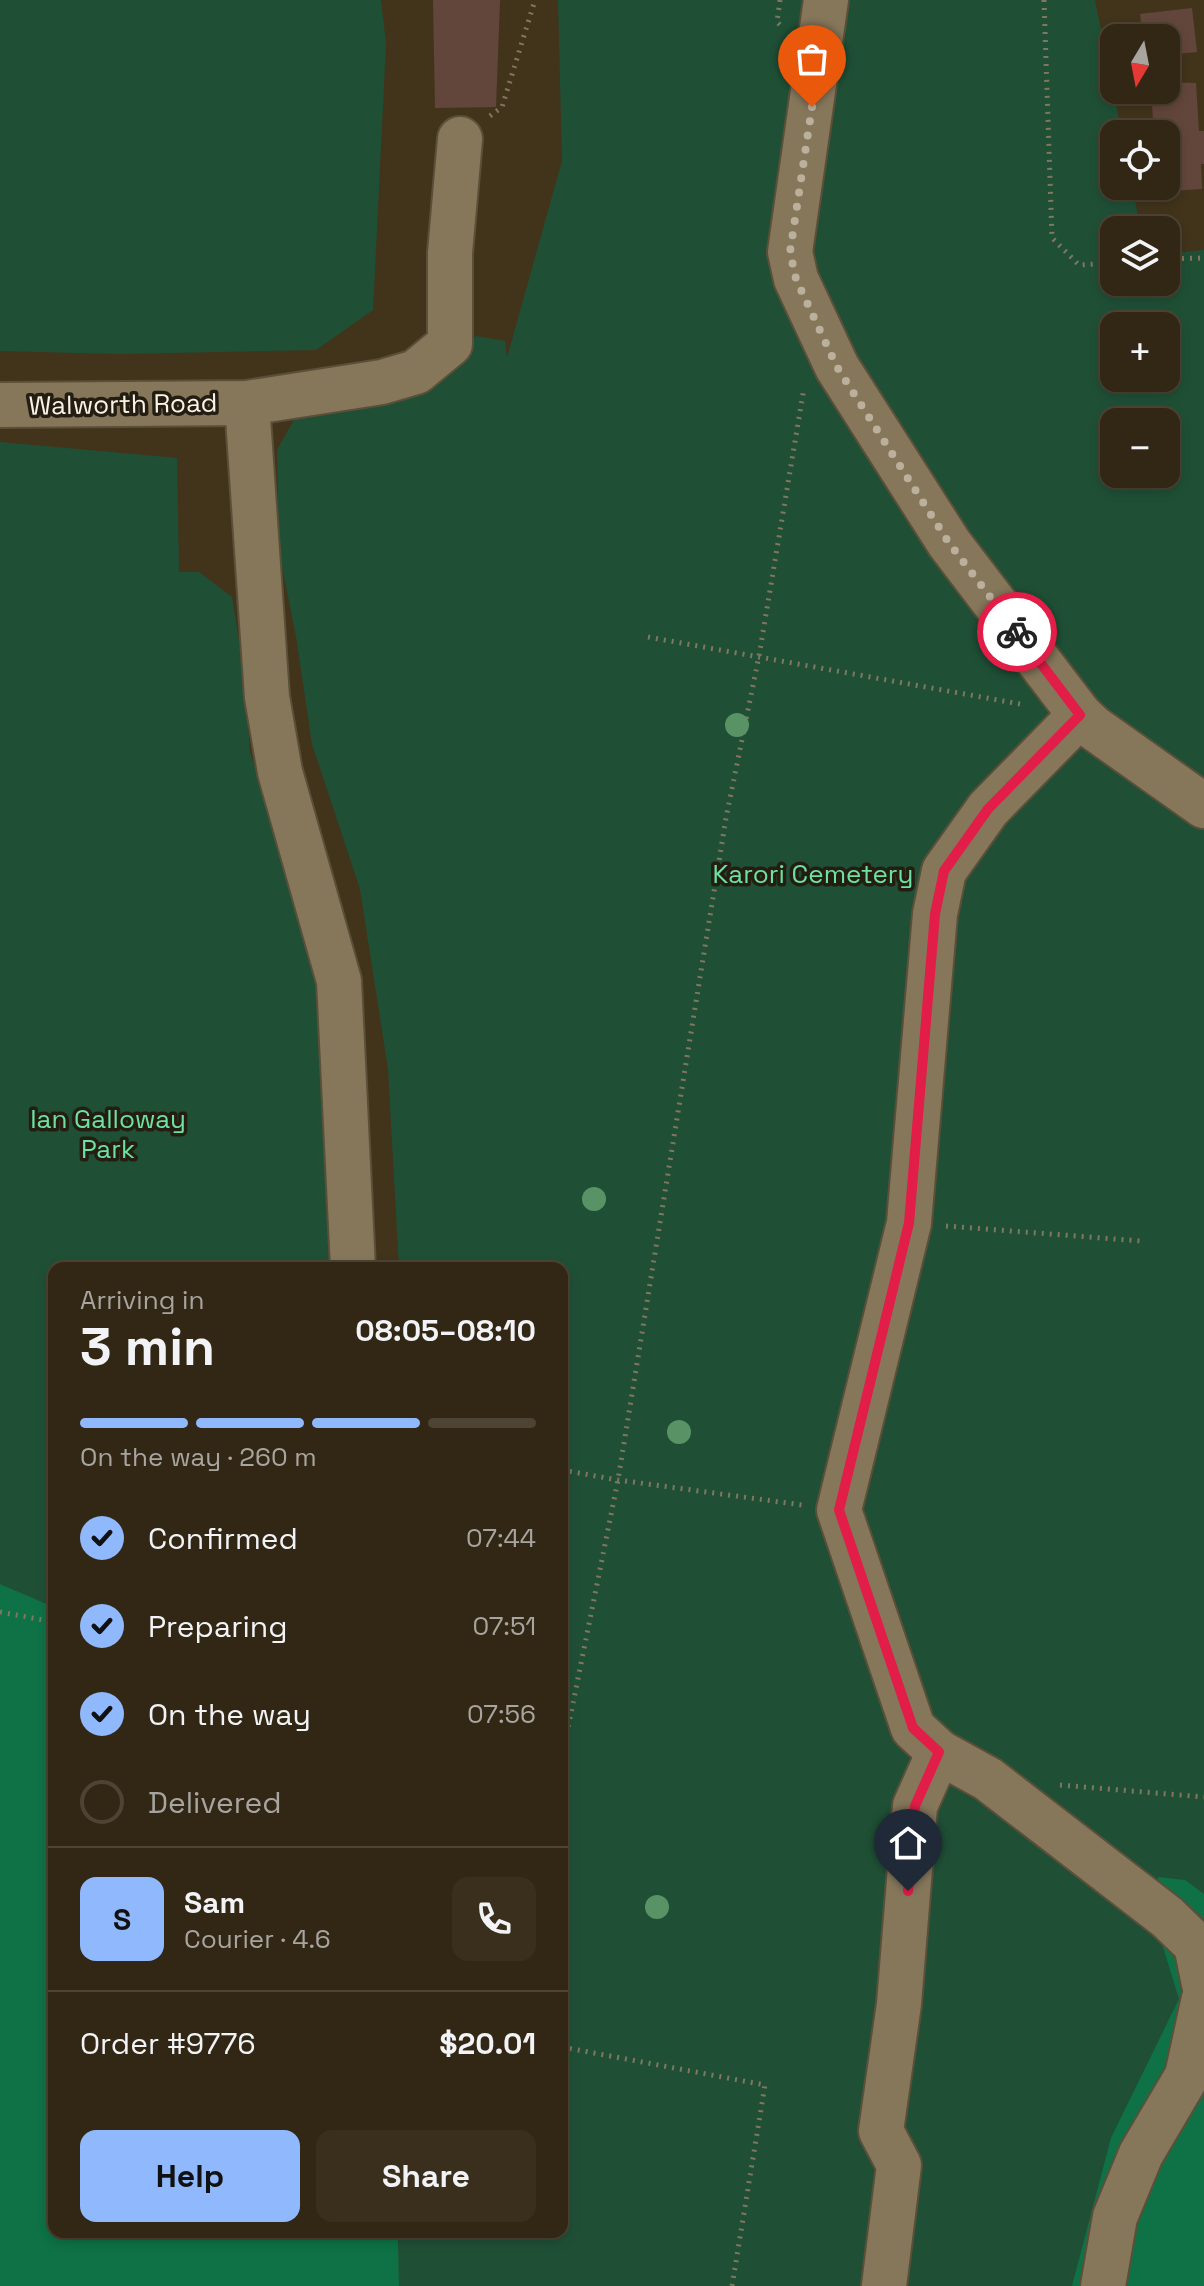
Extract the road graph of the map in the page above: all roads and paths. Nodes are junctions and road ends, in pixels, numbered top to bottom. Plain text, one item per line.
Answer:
1 (535, 0) edge
2 (826, 0) edge
3 (1044, 0) edge
4 (460, 139) joint
5 (1204, 258) edge
6 (1180, 259) edge
7 (1100, 264) edge
8 (805, 384) dead end
9 (247, 403) junction
10 (0, 405) edge
11 (648, 637) dead end
12 (759, 656) junction
13 (1080, 715) junction
14 (1204, 806) edge
15 (909, 1223) junction
16 (1141, 1241) dead end
17 (353, 1262) edge
18 (568, 1471) edge
19 (618, 1480) junction
20 (839, 1510) junction
21 (0, 1612) edge
22 (48, 1621) edge
23 (568, 1728) edge
24 (939, 1752) junction
25 (1049, 1784) dead end
26 (1204, 1797) edge
27 (1204, 1984) edge
28 (1204, 1998) edge
29 (568, 2048) edge
30 (732, 2286) edge
31 (884, 2286) edge
32 (1103, 2286) edge

1 - 4 path
2 - 13 street
3 - 7 path
4 - 9 street, Walworth Road
5 - 6 path
8 - 12 path
9 - 10 street, Walworth Road
9 - 17 street
11 - 12 path
12 - 13 path
12 - 19 path
13 - 14 street
13 - 15 street
15 - 16 path
15 - 20 street
18 - 19 path
19 - 20 path
19 - 23 path
20 - 24 street
21 - 22 path
24 - 27 street
24 - 31 street
25 - 26 path
28 - 32 street
29 - 30 path

